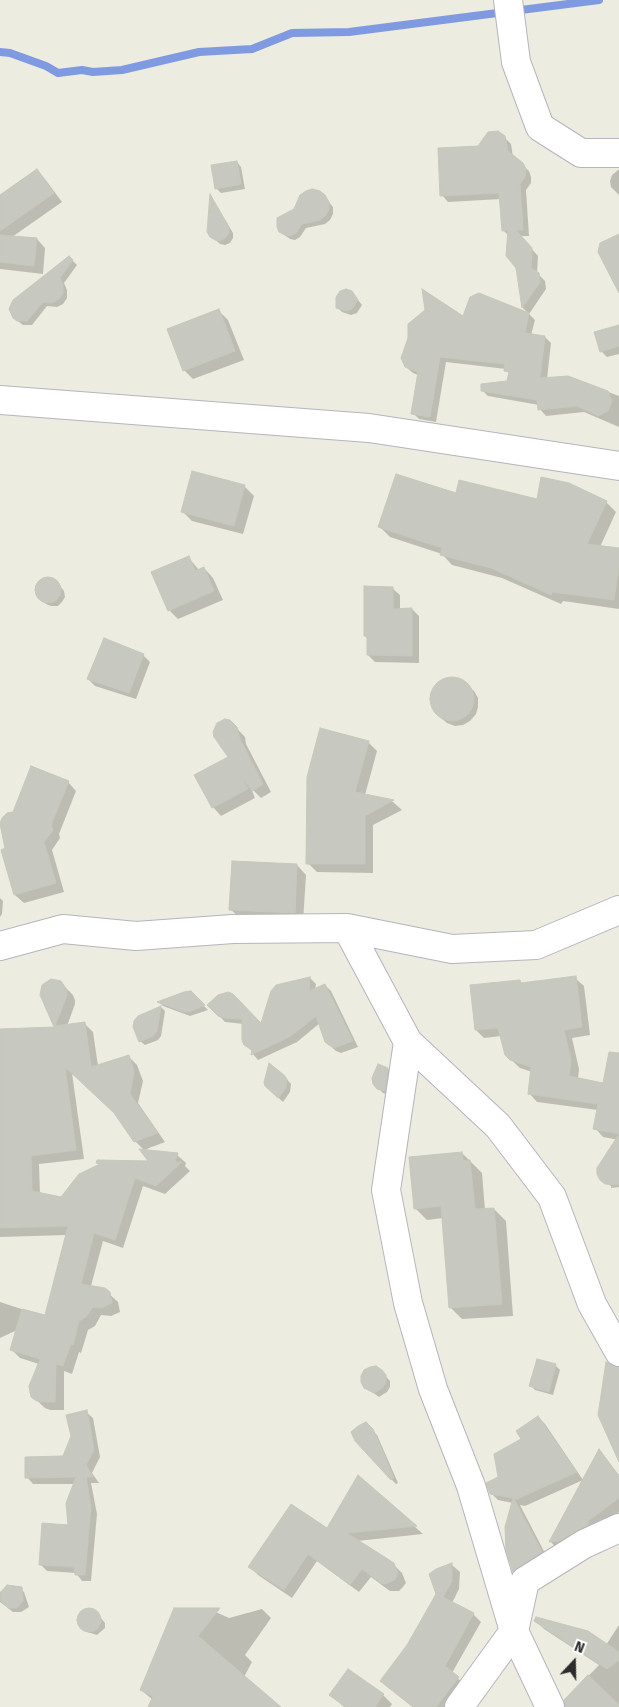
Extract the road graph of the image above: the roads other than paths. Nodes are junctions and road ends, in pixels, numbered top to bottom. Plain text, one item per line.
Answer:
1 (508, 0) edge
2 (619, 153) edge
3 (0, 400) edge
4 (619, 466) edge
5 (619, 910) edge
6 (347, 928) junction
7 (0, 946) edge
8 (408, 1042) junction
9 (619, 1352) edge
10 (619, 1528) edge
11 (514, 1631) junction
12 (459, 1707) edge
13 (550, 1707) edge

1 - 2 street
3 - 4 street
5 - 6 street
6 - 7 street
6 - 8 street
8 - 9 street
8 - 11 street
10 - 11 street
11 - 12 street
11 - 13 street

